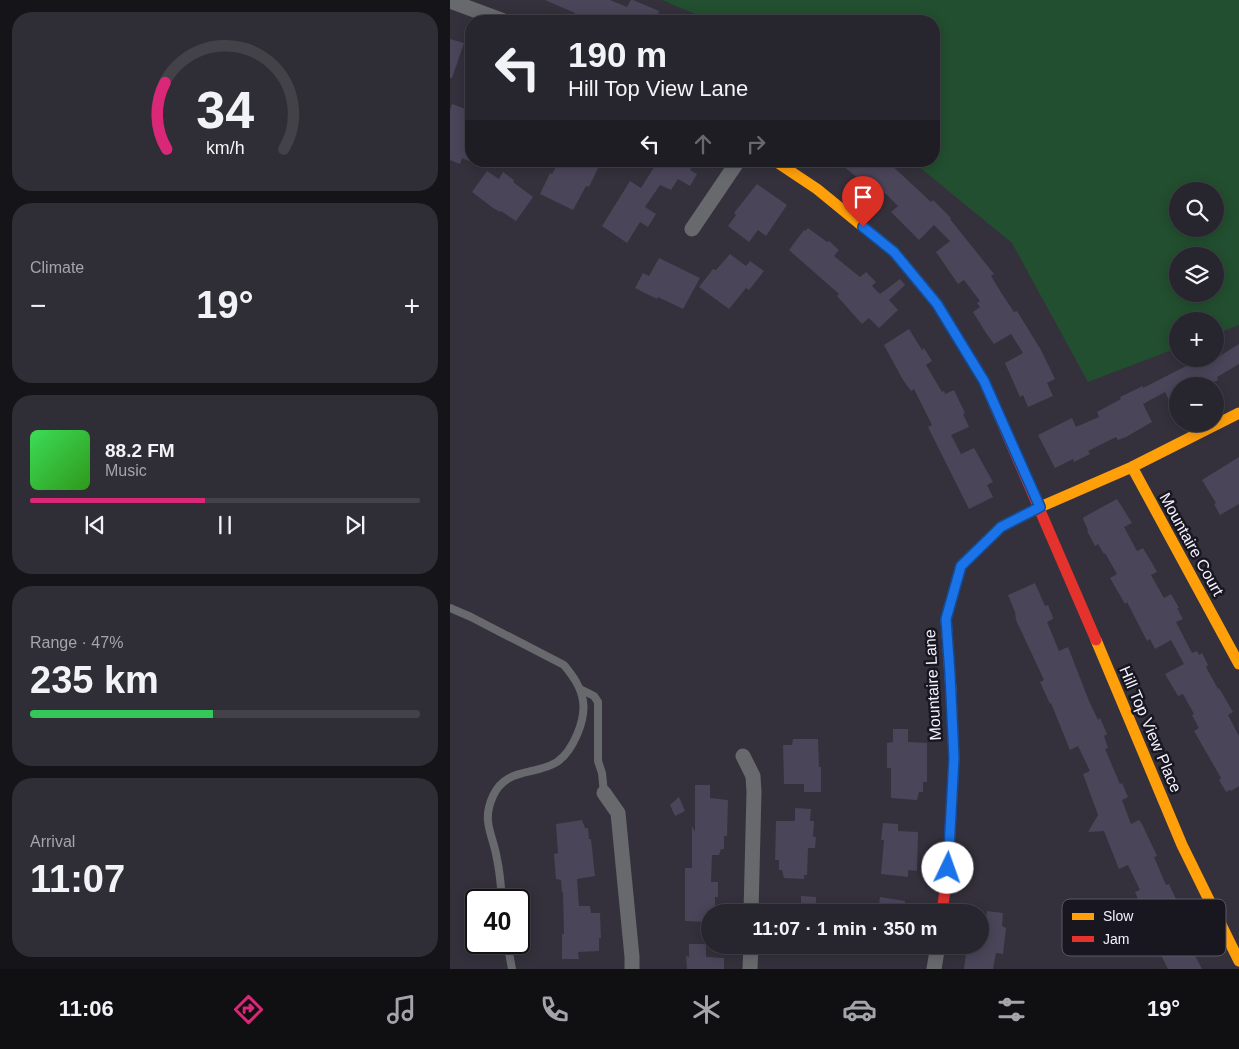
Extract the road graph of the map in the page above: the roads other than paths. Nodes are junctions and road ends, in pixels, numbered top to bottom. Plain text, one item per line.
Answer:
1 (450, 1) edge
2 (488, 15) edge
3 (734, 167) edge
4 (784, 167) edge
5 (692, 229) dead end
6 (1239, 413) edge
7 (1132, 467) junction
8 (1040, 507) junction
9 (450, 608) edge
10 (1239, 664) edge
11 (580, 688) junction
12 (744, 756) dead end
13 (604, 793) joint
14 (501, 889) edge
15 (1209, 899) edge
16 (752, 904) edge
17 (943, 904) edge
18 (1226, 935) edge
19 (509, 954) edge
20 (751, 954) edge
21 (936, 954) edge
22 (1239, 961) edge
23 (512, 969) edge
24 (632, 969) edge
25 (750, 969) edge
26 (934, 969) edge

1 - 2 street
3 - 5 street
4 - 8 street, Hill Top View Place
6 - 7 street, Mountaire Lane
7 - 8 street, Mountaire Lane
7 - 10 street, Mountaire Court
8 - 15 street, Hill Top View Place
8 - 17 street, Mountaire Lane
9 - 11 lane
11 - 13 lane
11 - 14 lane
12 - 16 street
13 - 24 street
18 - 22 street, Hill Top View Place
19 - 23 lane
20 - 25 street
21 - 26 street

